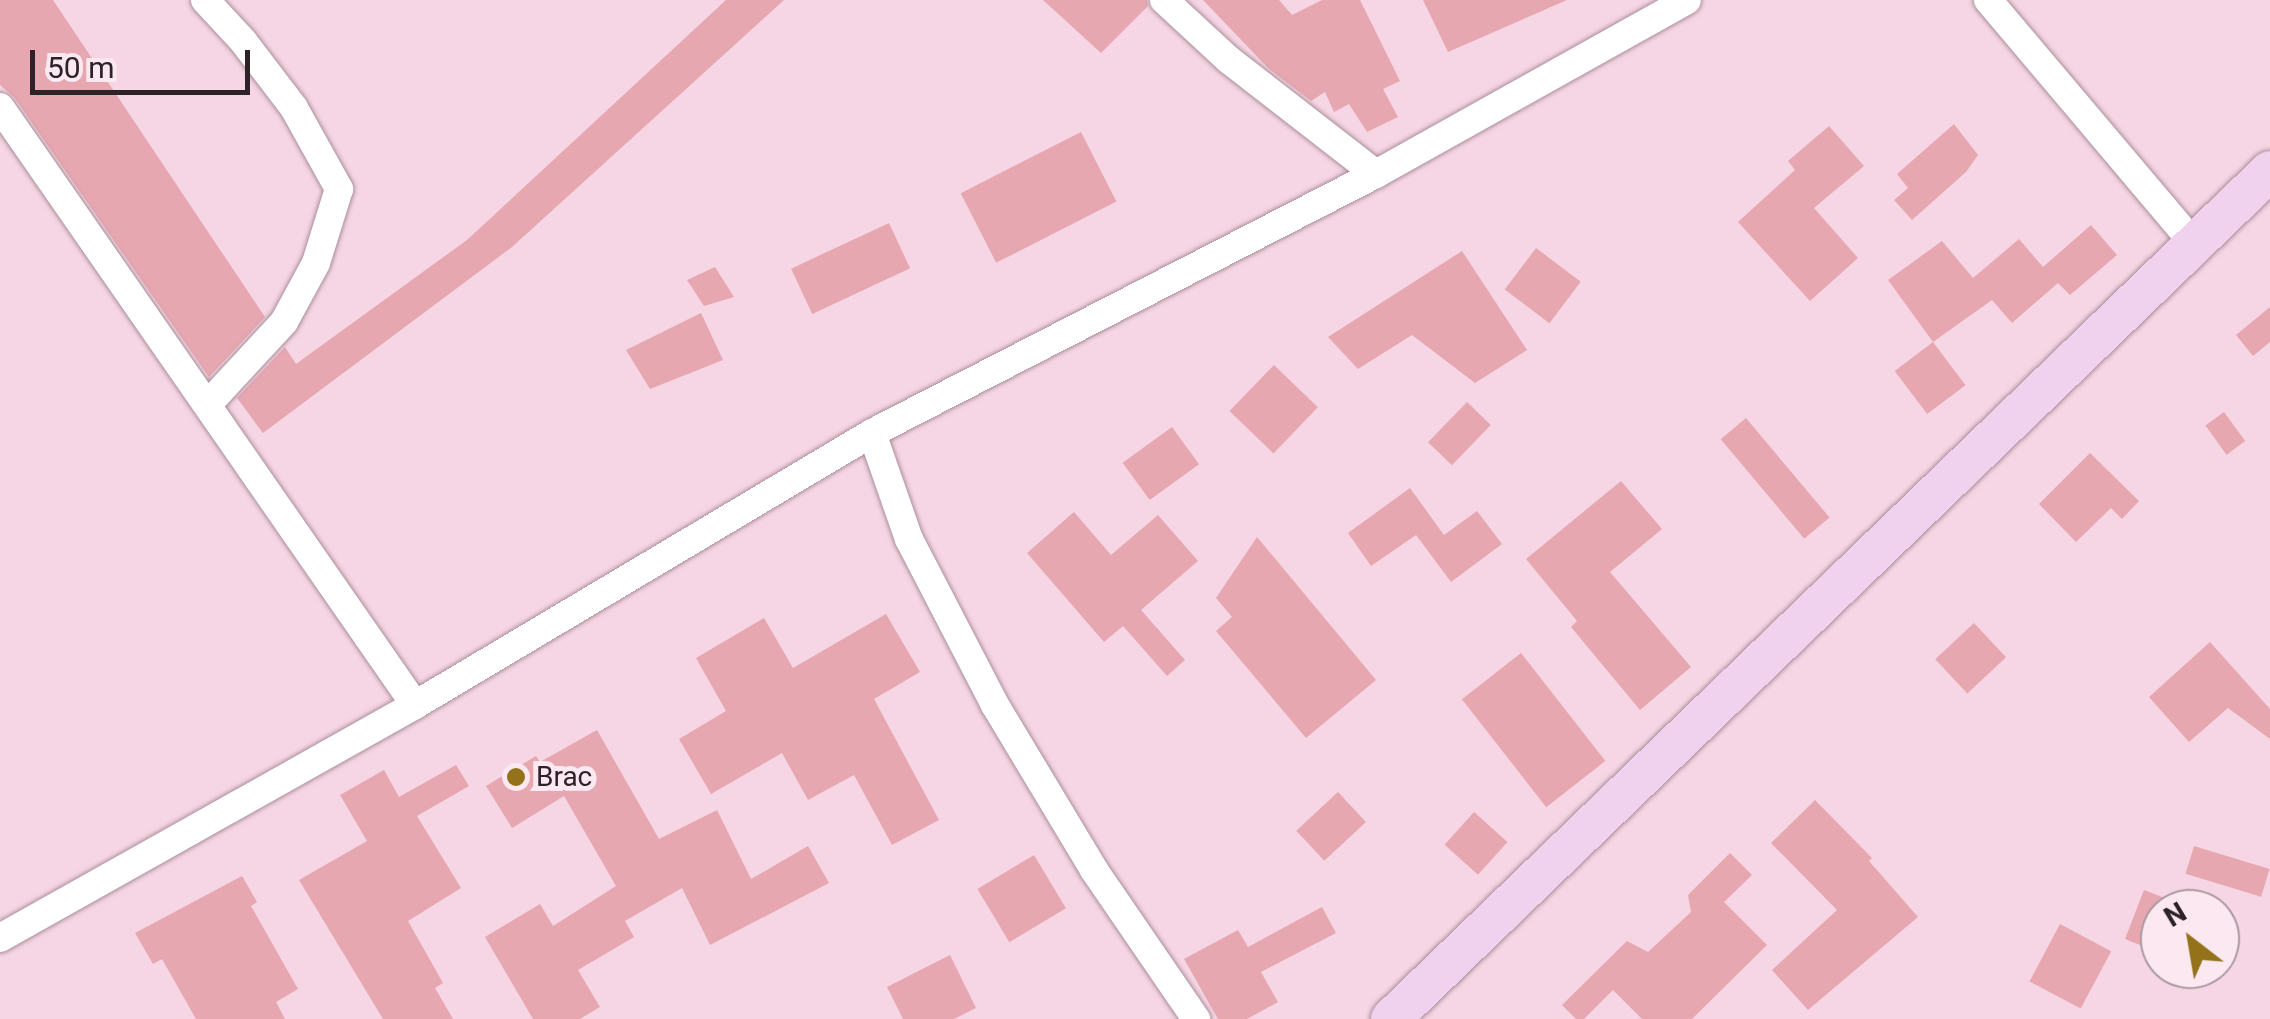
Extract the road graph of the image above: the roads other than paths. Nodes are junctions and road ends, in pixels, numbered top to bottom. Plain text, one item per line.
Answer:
1 (205, 0) edge
2 (1164, 0) edge
3 (1687, 0) edge
4 (1988, 0) edge
5 (0, 106) edge
6 (2270, 172) edge
7 (1376, 174) junction
8 (2194, 244) junction
9 (209, 403) junction
10 (872, 433) junction
11 (415, 705) junction
12 (0, 938) edge
13 (1196, 1019) edge
14 (1392, 1019) edge

1 - 9 street
2 - 7 street
3 - 7 street
4 - 8 street
5 - 9 street
6 - 8 main road
7 - 10 street
8 - 14 main road
9 - 11 street
10 - 11 street
10 - 13 street
11 - 12 street

